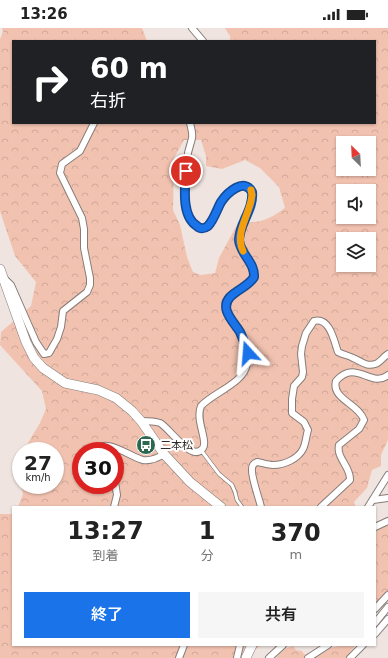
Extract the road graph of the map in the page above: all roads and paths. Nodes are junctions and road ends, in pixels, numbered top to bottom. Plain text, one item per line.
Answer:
1 (192, 28) edge
2 (202, 40) edge
3 (94, 124) edge
4 (190, 124) edge
5 (1, 272) edge
6 (388, 354) edge
7 (388, 375) edge
8 (141, 421) junction
9 (201, 450) junction
10 (124, 452) edge
11 (164, 454) junction
12 (388, 475) edge
13 (117, 494) edge
14 (388, 498) edge
15 (373, 500) junction
16 (114, 506) edge
17 (220, 506) edge
18 (241, 506) edge
19 (261, 506) edge
20 (322, 506) edge
21 (369, 506) edge
22 (388, 521) edge
23 (376, 527) edge
24 (388, 595) edge
25 (388, 607) edge
26 (376, 608) edge
27 (388, 619) edge
28 (376, 622) edge
29 (376, 633) edge
30 (184, 646) edge
31 (240, 646) edge
32 (252, 646) edge
33 (282, 646) edge
34 (326, 646) edge
35 (362, 646) edge
36 (179, 658) edge
37 (237, 658) edge
38 (246, 658) edge
39 (269, 658) edge
40 (308, 658) edge
41 (350, 658) edge

1 - 2 street
3 - 5 street
4 - 9 street
5 - 8 street
6 - 19 street
7 - 20 street
8 - 9 street
8 - 11 street
9 - 18 lane
10 - 11 street
11 - 17 street
12 - 15 street
13 - 16 street
14 - 15 street
15 - 21 street
22 - 23 street
24 - 26 street
25 - 28 street
27 - 29 street
30 - 36 street
31 - 37 street
32 - 38 street
33 - 39 street
34 - 40 street
35 - 41 street

